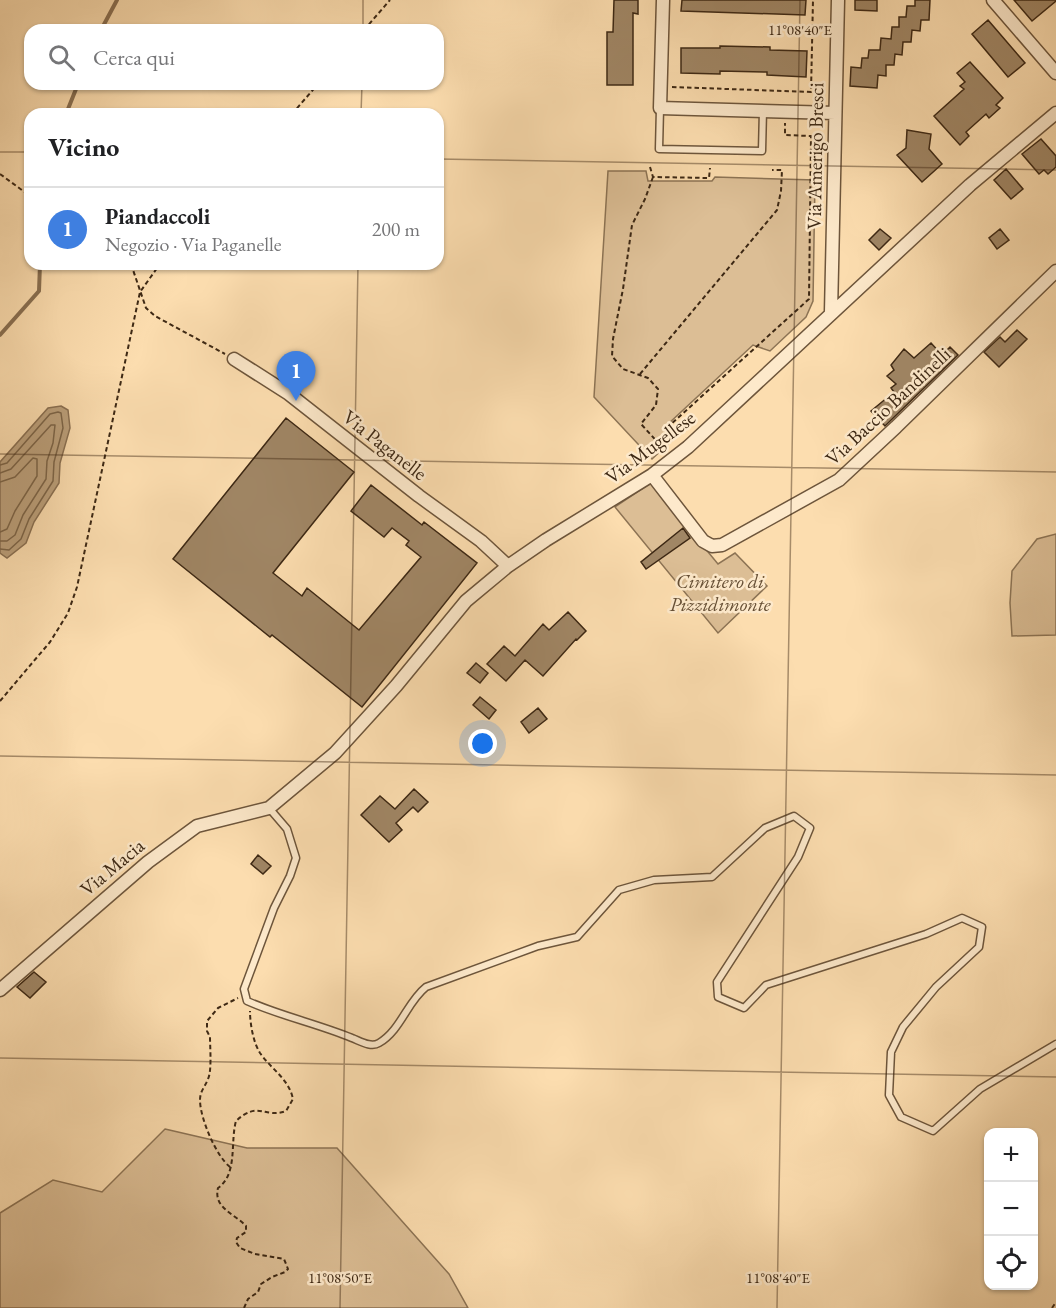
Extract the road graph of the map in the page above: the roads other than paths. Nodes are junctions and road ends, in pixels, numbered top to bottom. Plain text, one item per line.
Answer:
1 (663, 0) edge
2 (838, 0) edge
3 (993, 0) edge
4 (1056, 73) edge
5 (660, 108) junction
6 (763, 110) junction
7 (836, 112) junction
8 (1056, 113) edge
9 (1056, 271) edge
10 (831, 312) junction
11 (234, 359) road end
12 (652, 475) junction
13 (508, 566) junction
14 (268, 808) junction
15 (0, 990) edge
16 (1056, 1044) edge

1 - 5 street
2 - 7 street, Via Amerigo Bresci
3 - 4 street
5 - 6 street
5 - 6 lane
6 - 7 street
7 - 10 street, Via Amerigo Bresci
8 - 10 street, Via Mugellese
9 - 12 street, Via Baccio Bandinelli
10 - 12 street, Via Mugellese
11 - 13 street, Via Paganelle
12 - 13 street, Via Mugellese
13 - 14 street, Via Mugellese
14 - 15 street, Via Macia
14 - 16 lane

